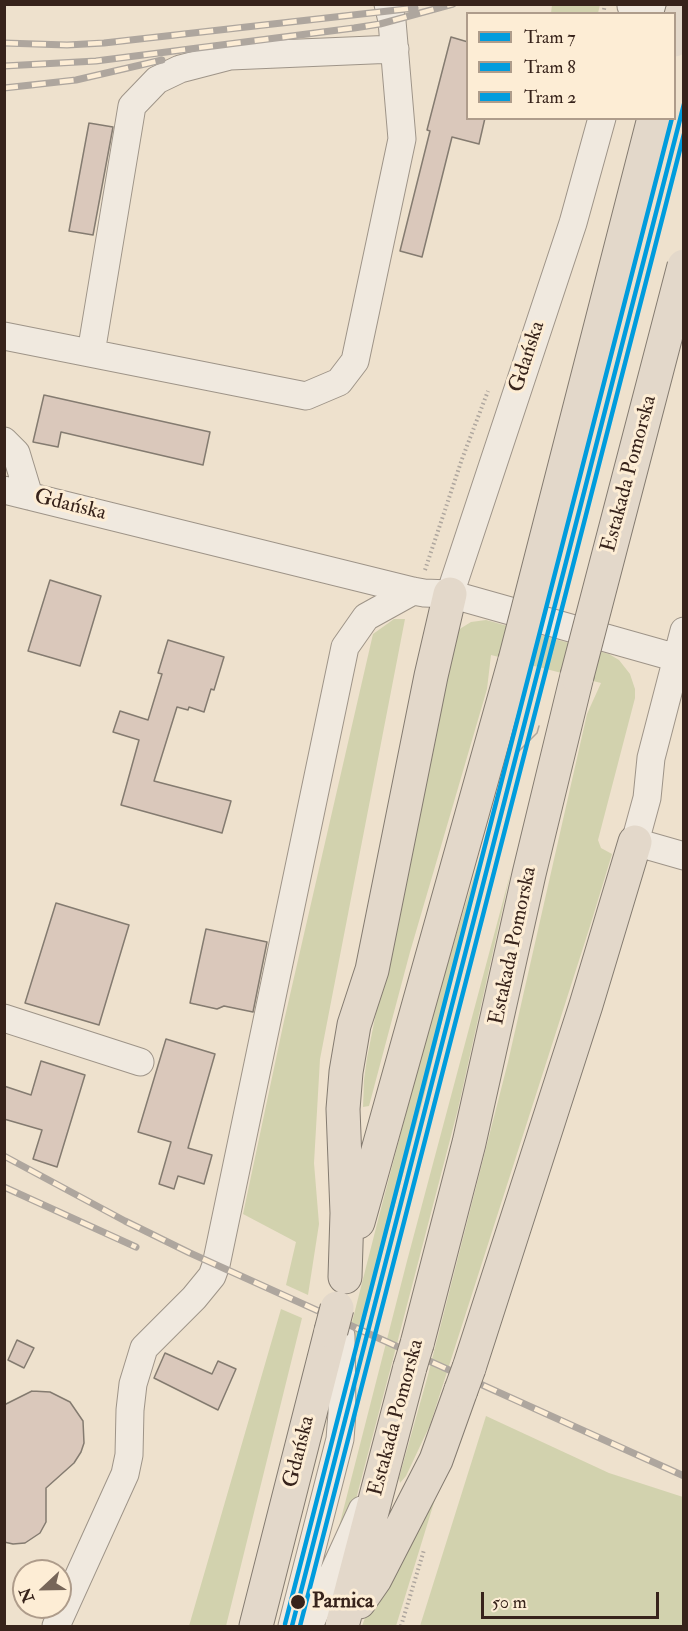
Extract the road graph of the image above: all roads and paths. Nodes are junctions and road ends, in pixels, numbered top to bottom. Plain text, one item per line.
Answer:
1 (388, 4) edge
2 (684, 5) edge
3 (630, 8) edge
4 (650, 12) edge
5 (676, 36) edge
6 (395, 49) junction
7 (601, 120) edge
8 (653, 120) edge
9 (684, 266) edge
10 (4, 336) edge
11 (92, 353) junction
12 (4, 441) edge
13 (17, 493) edge
14 (413, 591) junction
15 (450, 594) junction
16 (684, 631) edge
17 (680, 658) edge
18 (635, 842) junction
19 (684, 856) edge
20 (4, 1018) edge
21 (140, 1062) dead end
22 (345, 1277) junction
23 (338, 1321) junction
24 (392, 1435) junction
25 (56, 1626) edge
26 (256, 1626) edge
27 (292, 1626) edge
28 (309, 1626) edge
29 (343, 1626) edge

1 - 6 street
2 - 5 main road, bridge
3 - 4 street
6 - 11 street
6 - 11 street
7 - 15 street, Gdańska
8 - 22 main road, bridge
9 - 24 main road, Estakada Pomorska, bridge
10 - 11 street
12 - 13 street
13 - 14 street, Gdańska
14 - 15 street, Gdańska
14 - 25 street
15 - 17 street, Gdańska
15 - 22 main road
16 - 17 street
17 - 18 street
18 - 19 street
18 - 29 main road
20 - 21 street
22 - 23 main road, Gdańska
23 - 26 main road, Gdańska
23 - 27 street
24 - 28 street
24 - 29 main road, Estakada Pomorska

